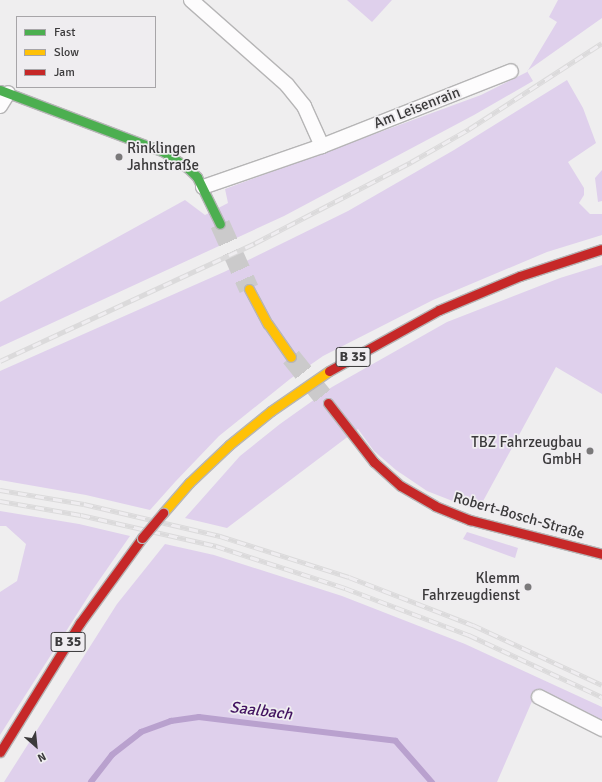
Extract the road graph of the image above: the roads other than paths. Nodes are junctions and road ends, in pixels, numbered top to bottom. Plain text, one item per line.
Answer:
1 (191, 0) edge
2 (511, 71) dead end
3 (4, 91) edge
4 (0, 106) edge
5 (322, 146) junction
6 (203, 187) junction
7 (220, 224) tunnel mouth
8 (602, 249) edge
9 (249, 289) tunnel mouth
10 (291, 357) tunnel mouth
11 (328, 403) tunnel mouth
12 (602, 554) edge
13 (539, 697) dead end
14 (602, 729) edge
15 (0, 752) edge

1 - 5 street
2 - 5 street, Am Leisenrain
3 - 4 street
3 - 6 main road
5 - 6 street, Am Leisenrain
6 - 7 main road
8 - 15 main road, B 35, bridge
9 - 10 main road
11 - 12 main road, Robert-Bosch-Straße
13 - 14 street

